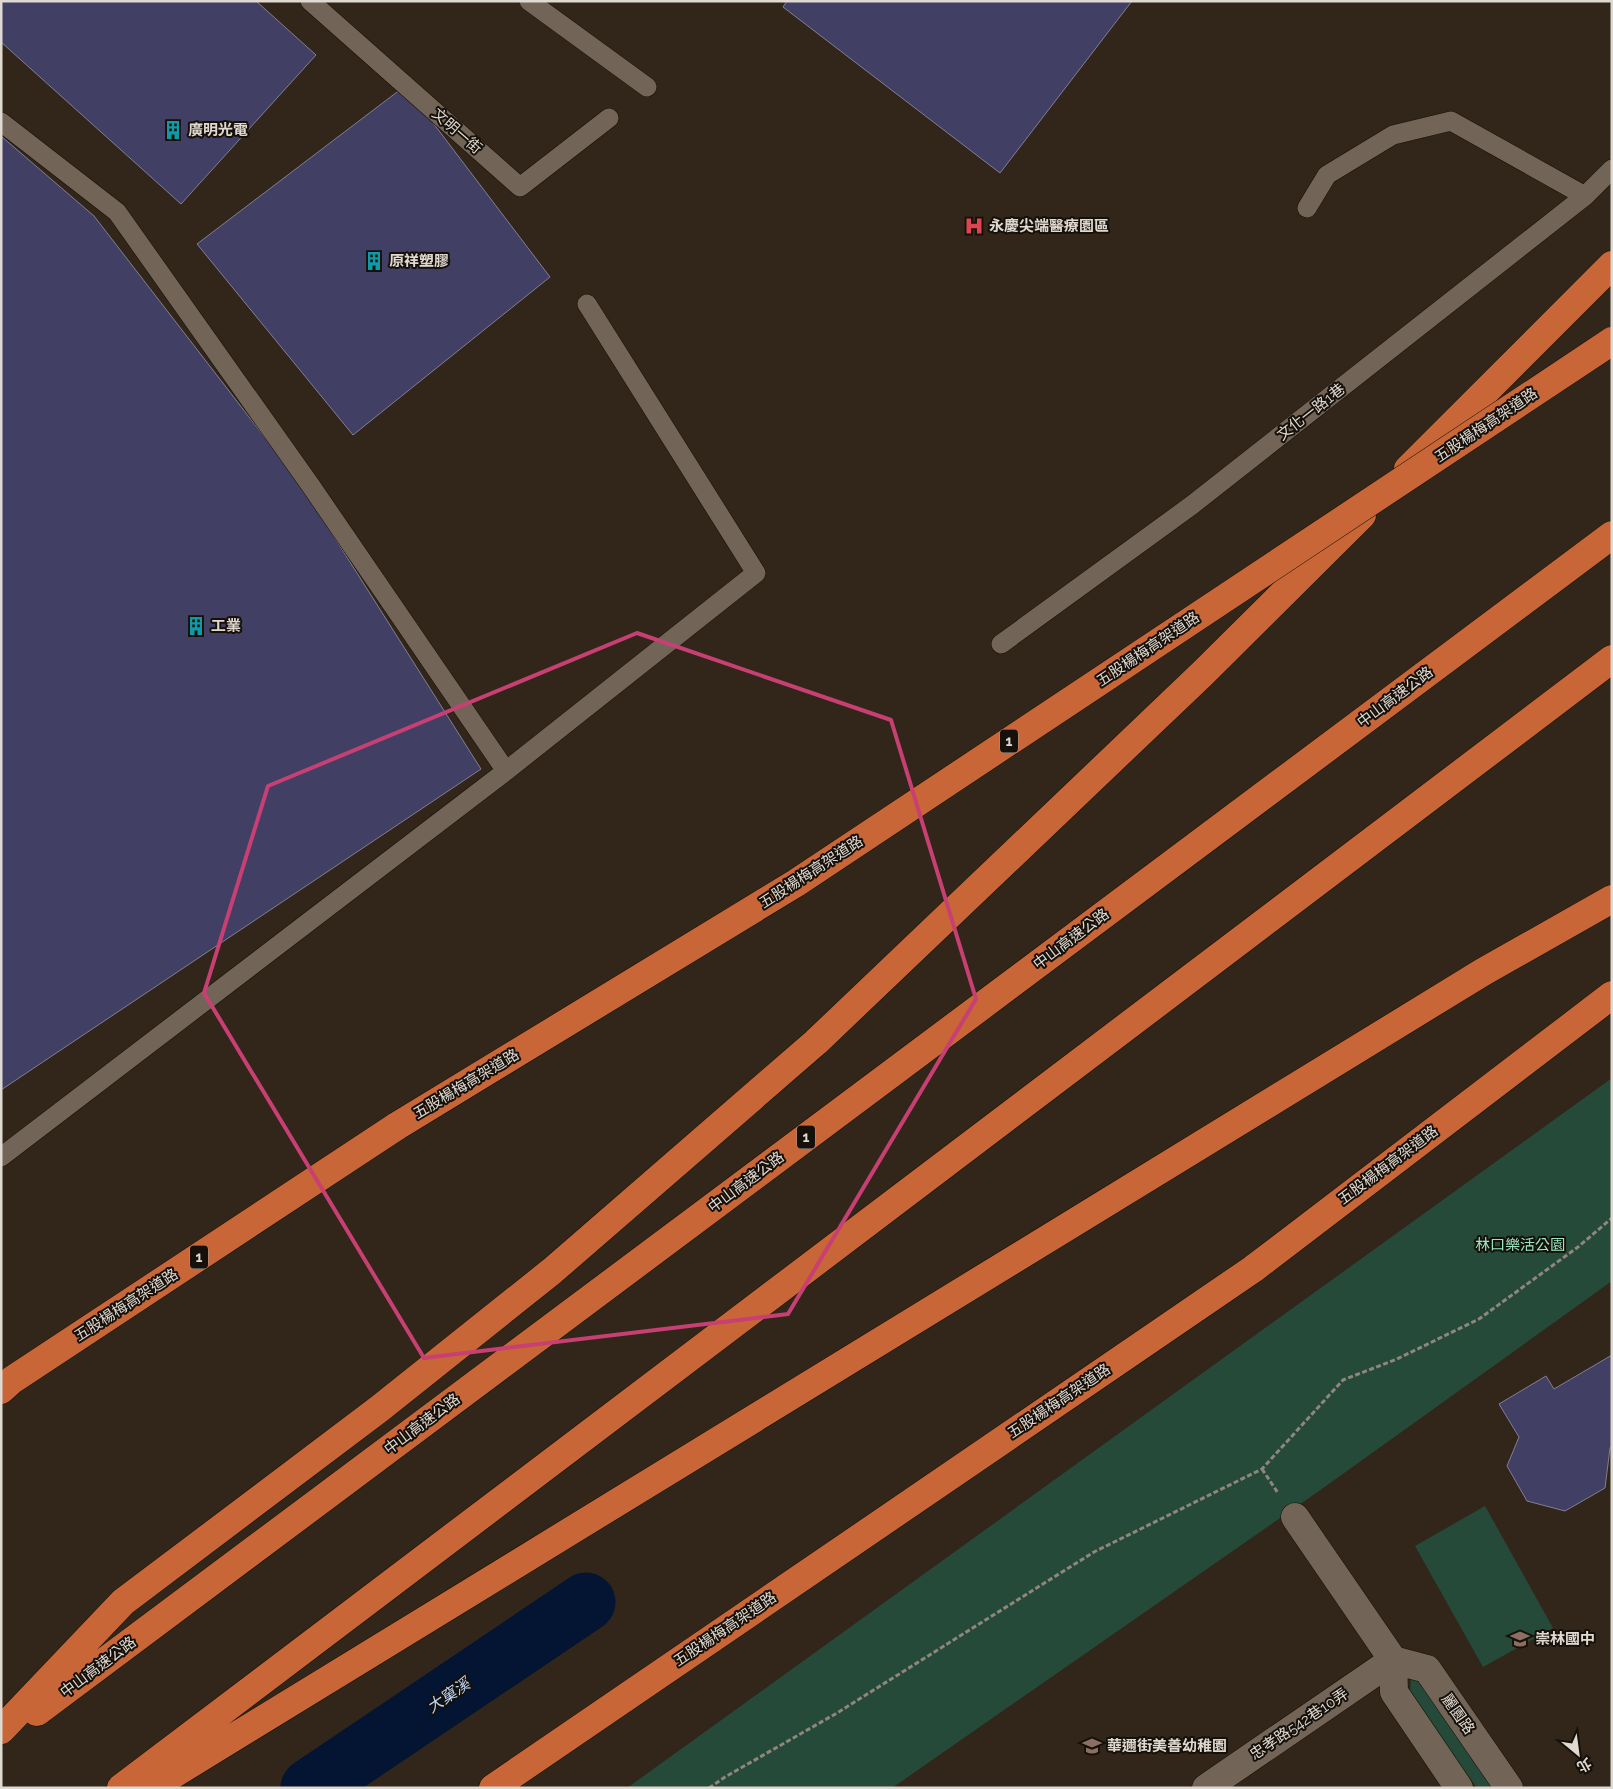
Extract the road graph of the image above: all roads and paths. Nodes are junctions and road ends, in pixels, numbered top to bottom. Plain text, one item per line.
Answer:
1 (310, 1) edge
2 (529, 1) edge
3 (647, 87) dead end
4 (609, 118) dead end
5 (1, 122) edge
6 (1612, 169) edge
7 (1586, 196) junction
8 (1307, 208) dead end
9 (1612, 265) edge
10 (587, 304) dead end
11 (1612, 341) edge
12 (1612, 535) edge
13 (1002, 644) dead end
14 (1612, 659) edge
15 (506, 771) junction
16 (1612, 899) edge
17 (1612, 995) edge
18 (1, 1157) edge
19 (1612, 1218) edge
20 (1, 1390) edge
21 (1295, 1517) dead end
22 (1393, 1660) junction
23 (1, 1730) edge
24 (1, 1739) edge
25 (120, 1788) edge
26 (151, 1788) edge
27 (493, 1788) edge
28 (709, 1788) edge
29 (1206, 1788) edge
30 (1459, 1788) edge
31 (1509, 1788) edge

1 - 4 lane, 文明一街
2 - 3 lane
5 - 15 lane
6 - 7 lane, 文化一路1巷
7 - 8 lane
7 - 13 lane, 文化一路1巷
9 - 23 highway
10 - 15 lane
11 - 20 highway, 五股楊梅高架道路 / 1, bridge
12 - 24 highway, 中山高速公路 / 1
14 - 25 highway
15 - 18 lane
16 - 26 highway
17 - 27 highway, 五股楊梅高架道路
19 - 28 path
21 - 22 street
22 - 29 street, 忠孝路542巷10弄
22 - 30 street
22 - 31 street, 麗園路

